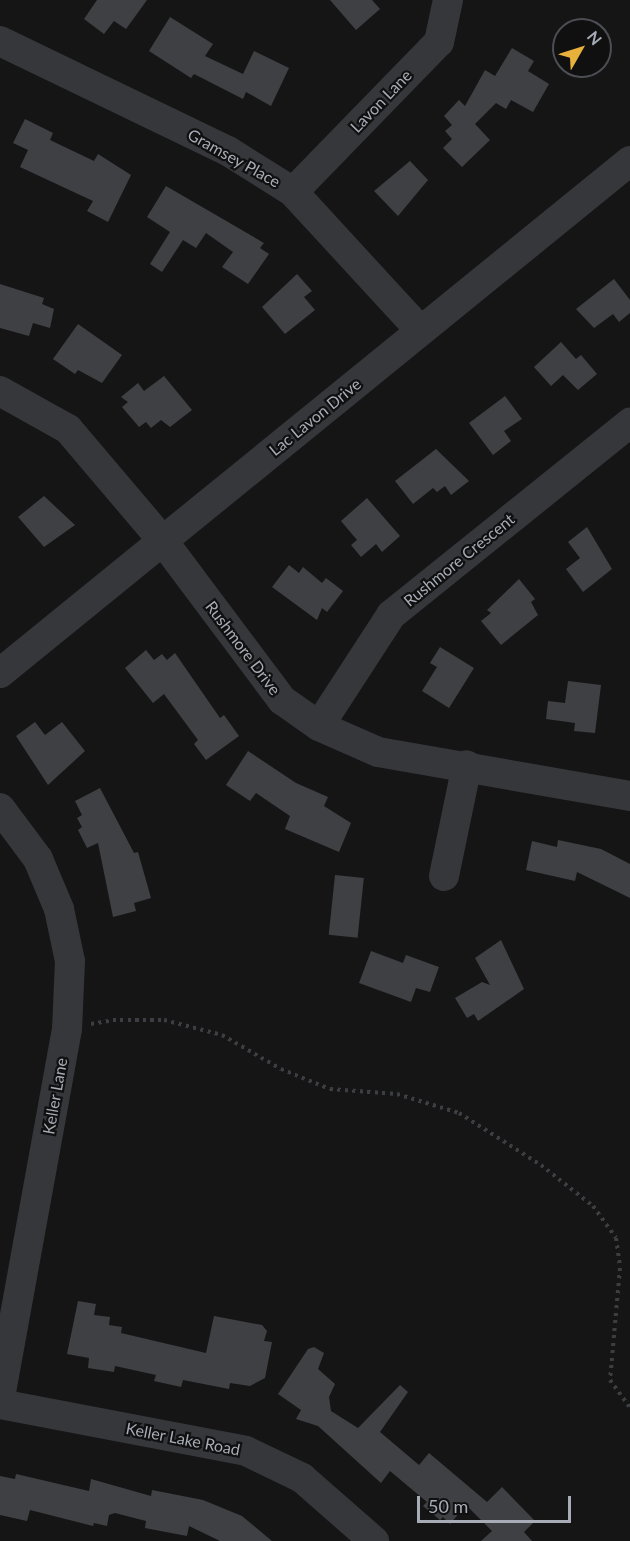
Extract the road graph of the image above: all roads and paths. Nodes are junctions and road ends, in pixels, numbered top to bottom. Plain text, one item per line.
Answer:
1 (448, 0) edge
2 (0, 41) edge
3 (630, 161) edge
4 (293, 192) junction
5 (426, 327) junction
6 (0, 391) edge
7 (630, 423) edge
8 (163, 541) junction
9 (0, 673) edge
10 (319, 726) junction
11 (467, 765) junction
12 (630, 796) edge
13 (0, 808) edge
14 (444, 876) dead end
15 (67, 1029) junction
16 (0, 1399) edge
17 (0, 1404) edge
18 (630, 1408) edge
19 (374, 1541) edge

1 - 4 street, Lavon Lane
2 - 4 street, Gramsey Place
3 - 5 street, Lac Lavon Drive
4 - 5 street, Gramsey Place
5 - 8 street, Lac Lavon Drive
6 - 8 street, Rushmore Drive
7 - 10 street, Rushmore Crescent
8 - 9 street, Lac Lavon Drive
8 - 10 street, Rushmore Drive
10 - 11 street, Rushmore Drive
11 - 12 street, Rushmore Drive
11 - 14 street
13 - 15 street, Keller Lane
15 - 16 street, Keller Lane
15 - 18 path
17 - 19 street, Keller Lake Road

